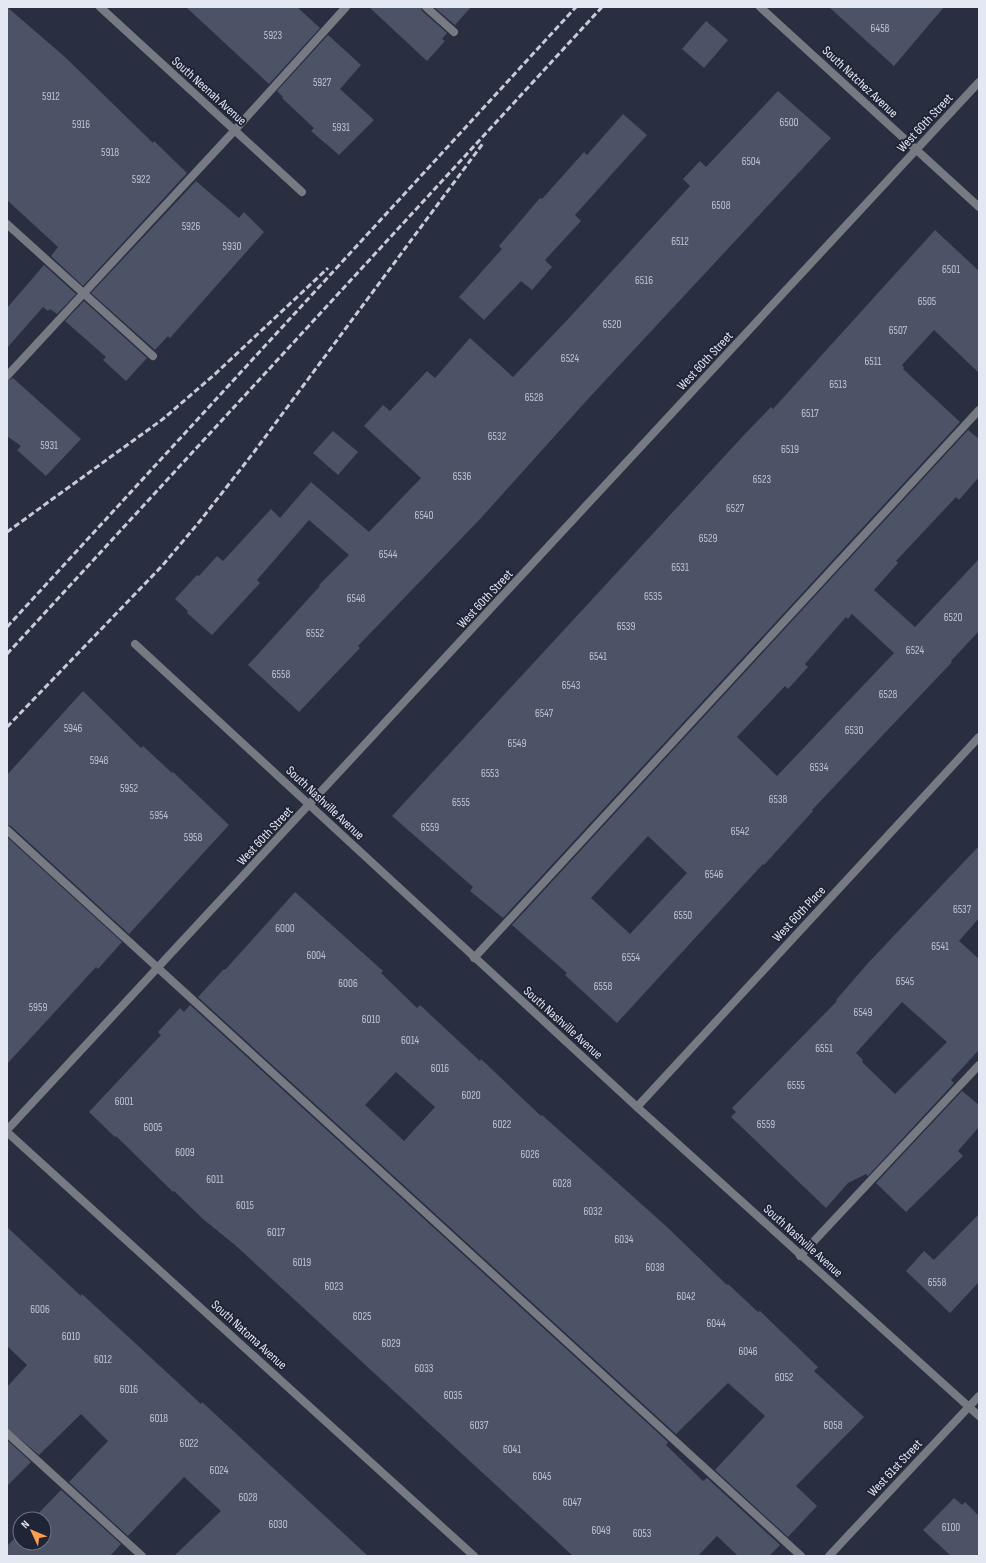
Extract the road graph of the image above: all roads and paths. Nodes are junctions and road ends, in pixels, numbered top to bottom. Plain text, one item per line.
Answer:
1 (100, 7) edge
2 (346, 7) edge
3 (426, 7) edge
4 (760, 7) edge
5 (454, 32) dead end
6 (979, 82) edge
7 (234, 131) junction
8 (916, 151) junction
9 (302, 192) dead end
10 (979, 207) edge
11 (7, 224) edge
12 (84, 293) junction
13 (153, 356) dead end
14 (7, 376) edge
15 (979, 410) edge
16 (135, 644) dead end
17 (979, 737) edge
18 (310, 805) junction
19 (7, 830) edge
20 (474, 958) junction
21 (158, 968) junction
22 (979, 1064) edge
23 (637, 1107) junction
24 (7, 1131) edge
25 (800, 1256) junction
26 (979, 1396) edge
27 (969, 1406) junction
28 (979, 1416) edge
29 (7, 1433) edge
30 (142, 1556) edge
31 (474, 1556) edge
32 (802, 1556) edge
33 (829, 1556) edge

1 - 7 street, South Neenah Avenue
2 - 7 street
3 - 5 street
4 - 8 street, South Natchez Avenue
6 - 8 street, West 60th Street
7 - 9 street, South Neenah Avenue
7 - 12 street
8 - 10 street, South Natchez Avenue
8 - 18 street, West 60th Street
11 - 12 street
12 - 13 street
12 - 14 street
15 - 20 street
16 - 18 street, South Nashville Avenue
17 - 23 street, West 60th Place
18 - 20 street, South Nashville Avenue
18 - 21 street, West 60th Street
19 - 21 street
20 - 23 street, South Nashville Avenue
21 - 24 street, West 60th Street
21 - 32 street
22 - 25 street
23 - 25 street, South Nashville Avenue
24 - 31 street, South Natoma Avenue
25 - 27 street, South Nashville Avenue
26 - 27 street, West 61st Street
27 - 28 street, South Nashville Avenue
27 - 33 street, West 61st Street
29 - 30 street

